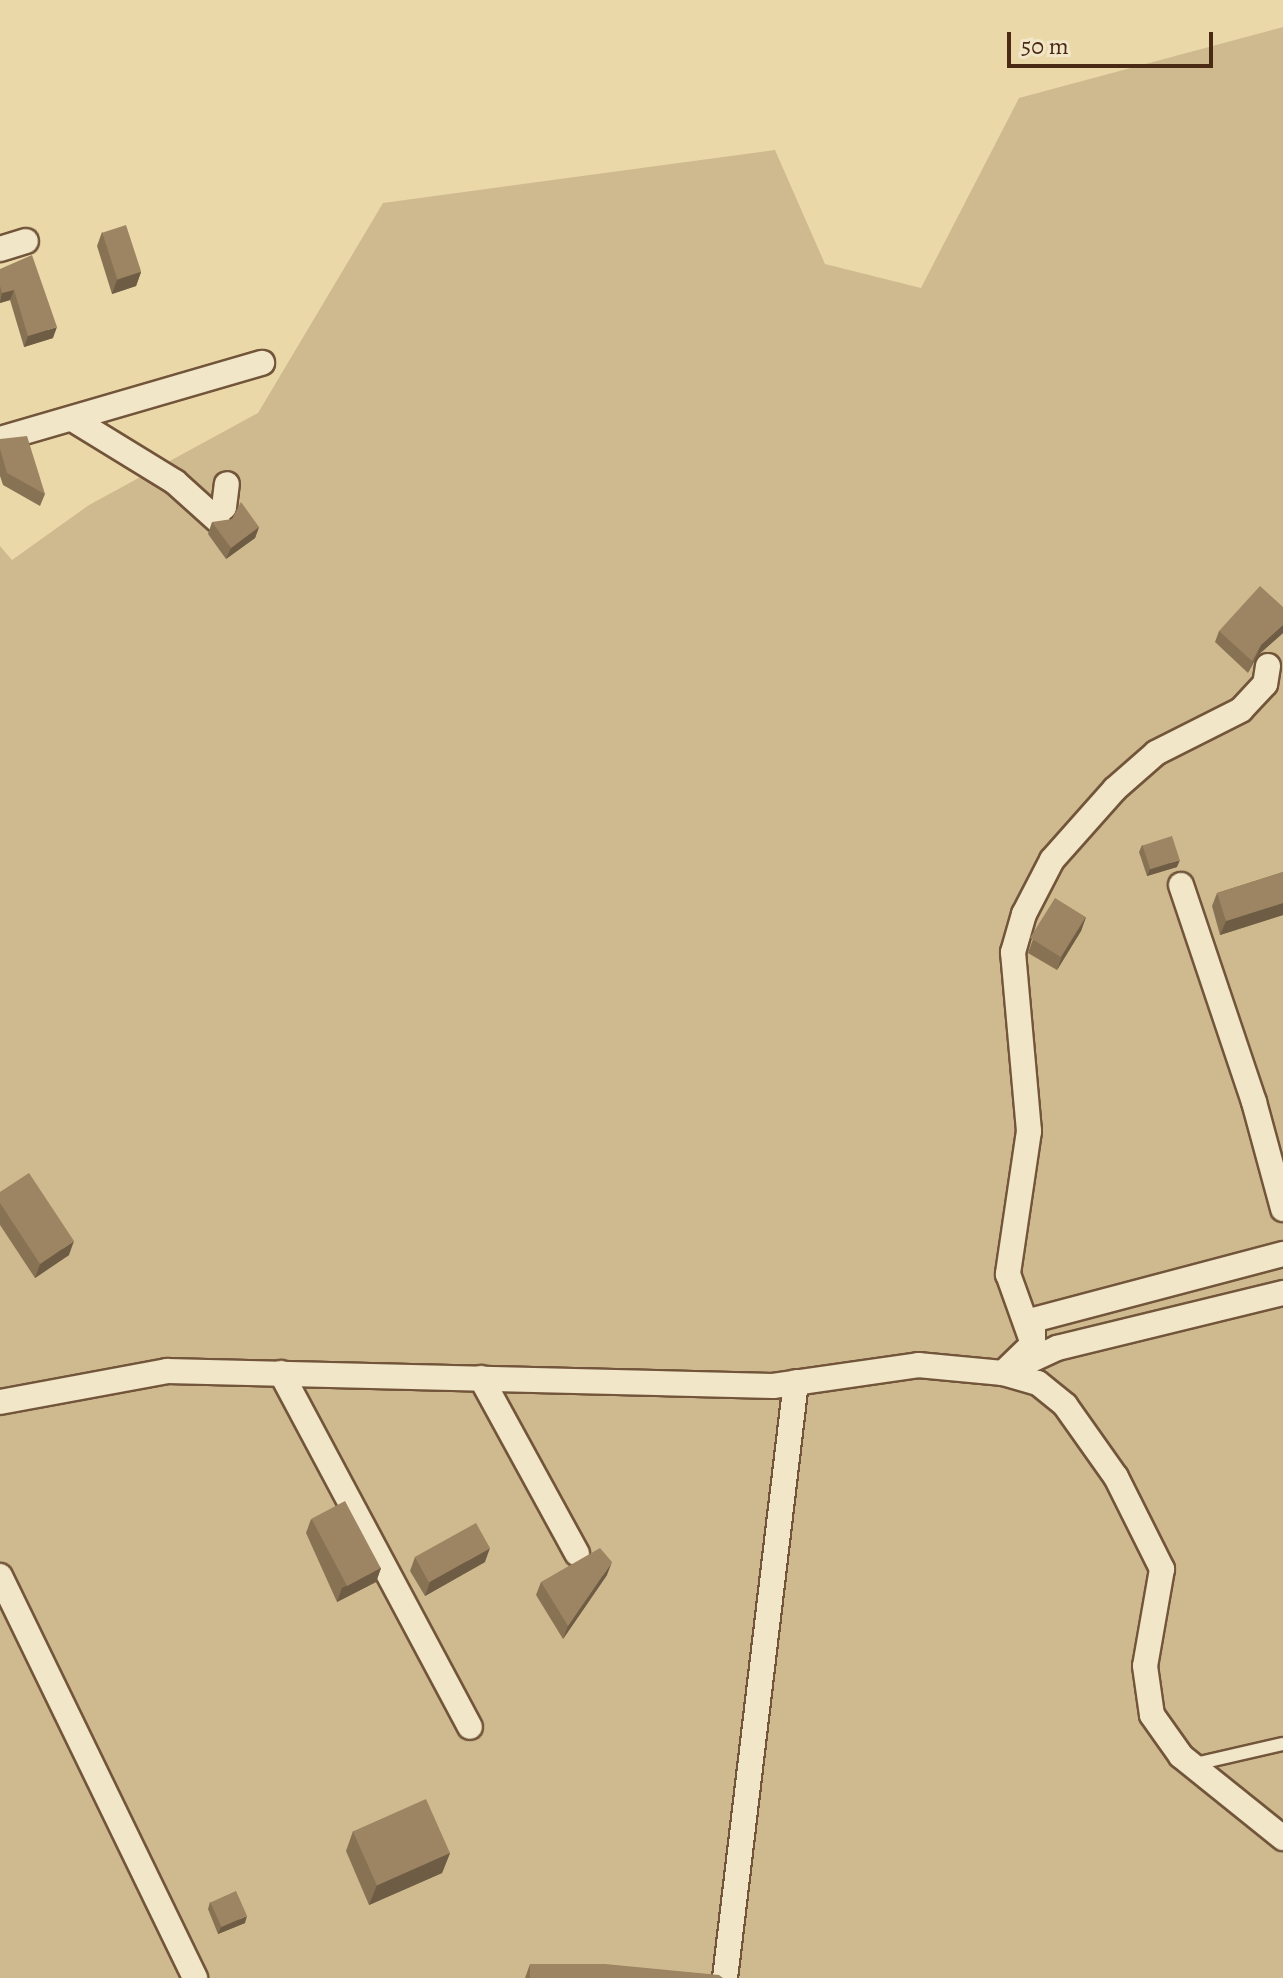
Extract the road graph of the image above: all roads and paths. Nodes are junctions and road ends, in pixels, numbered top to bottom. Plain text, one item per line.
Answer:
1 (26, 241) dead end
2 (0, 249) edge
3 (262, 363) dead end
4 (74, 420) junction
5 (0, 439) edge
6 (227, 484) dead end
7 (1268, 666) dead end
8 (1181, 885) dead end
9 (1283, 1209) edge
10 (1283, 1254) edge
11 (1283, 1293) edge
12 (1033, 1344) junction
13 (281, 1373) junction
14 (1003, 1373) junction
15 (481, 1378) junction
16 (796, 1382) junction
17 (0, 1402) edge
18 (577, 1553) dead end
19 (0, 1576) edge
20 (470, 1727) dead end
21 (1283, 1744) edge
22 (1191, 1765) junction
23 (1283, 1838) edge
24 (195, 1978) edge
25 (725, 1978) edge

1 - 2 street
3 - 4 street
4 - 5 street
4 - 6 street
7 - 12 street
8 - 9 street
10 - 12 street
11 - 14 street
12 - 14 street
13 - 15 street
13 - 17 street
13 - 20 street
14 - 16 street
14 - 22 street
15 - 16 street
15 - 18 street
16 - 25 street
19 - 24 street
21 - 22 lane
22 - 23 street

